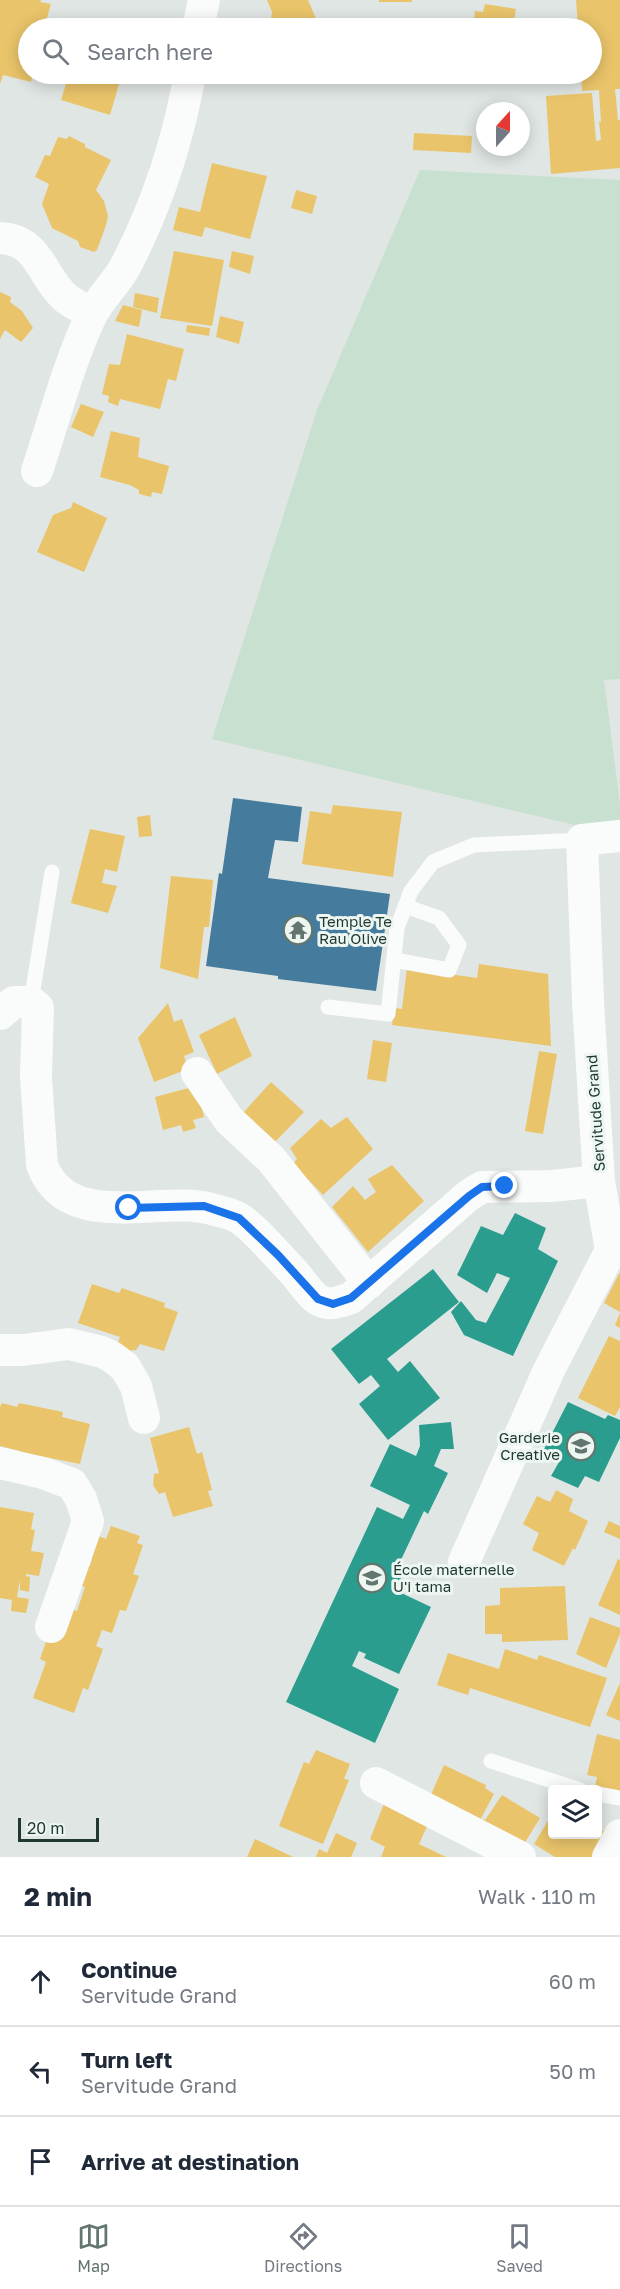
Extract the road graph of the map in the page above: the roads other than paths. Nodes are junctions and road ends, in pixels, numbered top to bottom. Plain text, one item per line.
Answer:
1 (204, 0) edge
2 (200, 18) edge
3 (188, 84) edge
4 (0, 238) edge
5 (93, 313) junction
6 (37, 471) dead end
7 (620, 836) edge
8 (582, 840) junction
9 (52, 872) dead end
10 (405, 906) junction
11 (394, 960) junction
12 (31, 1002) junction
13 (328, 1007) dead end
14 (0, 1014) edge
15 (197, 1073) dead end
16 (599, 1181) junction
17 (369, 1283) junction
18 (0, 1350) edge
19 (144, 1418) dead end
20 (0, 1463) edge
21 (464, 1562) dead end
22 (51, 1627) dead end
23 (491, 1761) dead end
24 (376, 1783) dead end
25 (565, 1785) edge
26 (602, 1795) edge
27 (620, 1798) edge
28 (620, 1835) edge
29 (520, 1857) edge
30 (608, 1857) edge

1 - 2 street
3 - 5 street
4 - 5 street
5 - 6 street
7 - 8 street
8 - 10 lane
8 - 16 street, Servitude Grand
9 - 12 lane
10 - 11 lane
10 - 11 lane
11 - 13 lane
12 - 14 street
12 - 17 street, Servitude Grand
15 - 17 street
16 - 17 street, Servitude Grand
16 - 21 street
18 - 19 street
20 - 22 street
23 - 25 lane
24 - 29 street
26 - 27 lane
28 - 30 street

